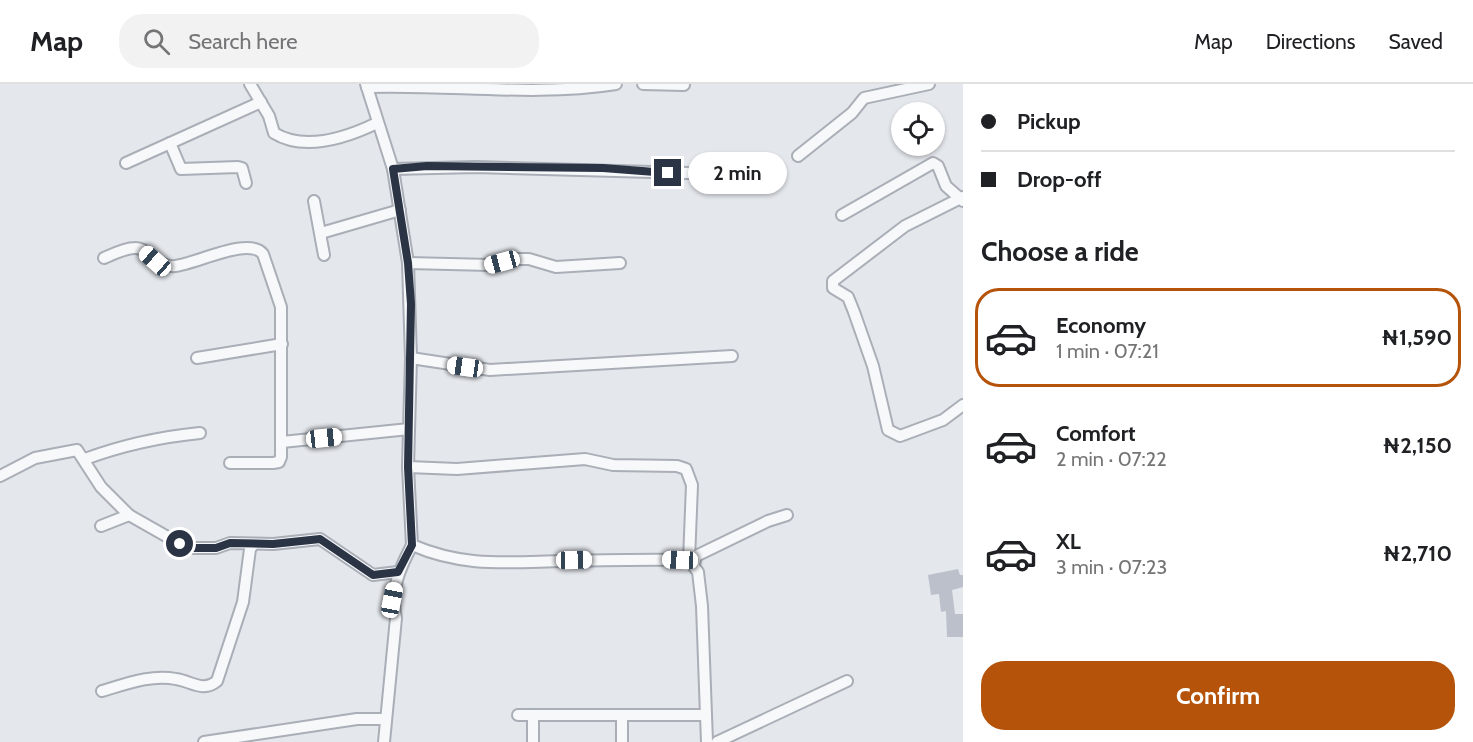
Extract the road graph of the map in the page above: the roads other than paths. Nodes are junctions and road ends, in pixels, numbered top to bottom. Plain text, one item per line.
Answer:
1 (250, 84) edge
2 (616, 84) edge
3 (643, 84) edge
4 (928, 84) edge
5 (367, 86) edge
6 (684, 86) dead end
7 (261, 102) junction
8 (377, 123) junction
9 (170, 143) junction
10 (798, 156) dead end
11 (126, 163) dead end
12 (393, 169) junction
13 (688, 173) dead end
14 (246, 183) dead end
15 (962, 199) edge
16 (314, 201) dead end
17 (400, 210) junction
18 (842, 214) dead end
19 (321, 234) junction
20 (324, 255) dead end
21 (104, 258) dead end
22 (408, 263) junction
23 (620, 263) dead end
24 (282, 344) junction
25 (732, 356) dead end
26 (197, 358) dead end
27 (411, 358) junction
28 (963, 405) edge
29 (409, 429) junction
30 (200, 433) dead end
31 (282, 442) junction
32 (84, 459) junction
33 (230, 463) dead end
34 (408, 467) junction
35 (0, 476) edge
36 (129, 515) junction
37 (787, 515) dead end
38 (101, 526) dead end
39 (254, 544) junction
40 (412, 545) junction
41 (692, 562) junction
42 (398, 572) junction
43 (847, 681) dead end
44 (102, 691) dead end
45 (518, 715) dead end
46 (533, 715) junction
47 (622, 715) junction
48 (706, 715) junction
49 (386, 719) junction
50 (204, 742) edge
51 (384, 742) edge
52 (533, 742) edge
53 (622, 742) edge
54 (706, 742) edge
55 (717, 742) edge

1 - 7 street
2 - 5 street
3 - 6 street
4 - 10 street
5 - 8 street
7 - 8 street
7 - 9 street
8 - 12 street
9 - 11 street
9 - 14 street
12 - 13 street
12 - 17 street
15 - 18 street
15 - 28 street
16 - 19 street
17 - 19 street
17 - 22 street
19 - 20 street
21 - 24 street
22 - 23 street
22 - 27 street
24 - 26 street
24 - 31 street
25 - 27 street
27 - 29 street
29 - 31 street
29 - 34 street
30 - 32 street
31 - 33 street
32 - 35 street
32 - 36 street
34 - 40 street
34 - 41 street
36 - 38 street
36 - 39 street
37 - 41 street
39 - 42 street
39 - 44 street
40 - 41 street
40 - 42 street
41 - 48 street
42 - 49 street
43 - 55 street
45 - 46 street
46 - 47 street
46 - 52 street
47 - 48 street
47 - 53 street
48 - 54 street
49 - 50 street
49 - 51 street

